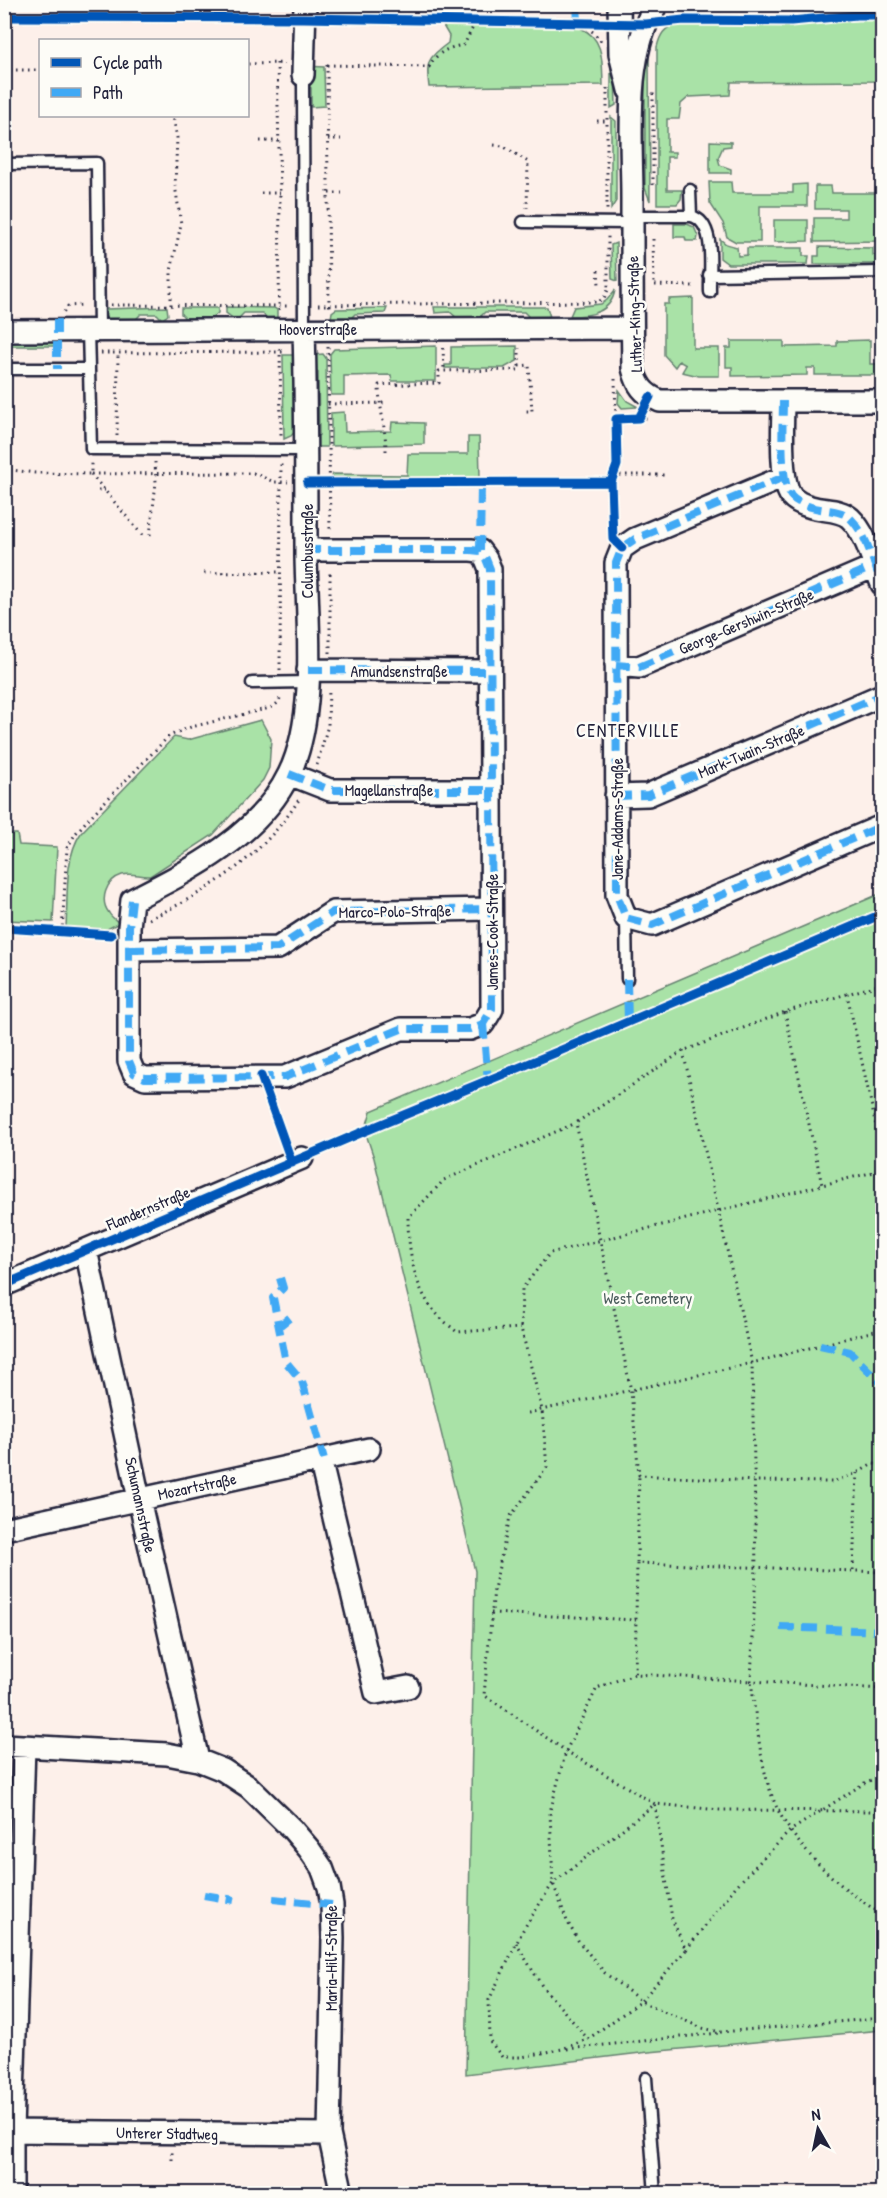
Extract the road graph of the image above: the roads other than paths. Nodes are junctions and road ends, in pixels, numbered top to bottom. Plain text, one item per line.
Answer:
1 (305, 4) edge
2 (619, 4) edge
3 (657, 4) edge
4 (303, 74) joint
5 (632, 100) junction
6 (4, 164) edge
7 (690, 190) dead end
8 (691, 216) junction
9 (632, 219) junction
10 (525, 222) road end
11 (882, 272) edge
12 (632, 328) junction
13 (304, 329) junction
14 (93, 330) junction
15 (4, 331) edge
16 (4, 369) edge
17 (89, 369) junction
18 (783, 401) junction
19 (882, 401) edge
20 (306, 450) junction
21 (784, 477) junction
22 (306, 550) junction
23 (879, 575) edge
24 (616, 665) junction
25 (490, 671) junction
26 (308, 676) junction
27 (252, 683) dead end
28 (882, 695) edge
29 (290, 774) junction
30 (491, 790) junction
31 (616, 796) junction
32 (882, 826) edge
33 (132, 900) joint
34 (491, 909) junction
35 (626, 918) junction
36 (130, 950) junction
37 (627, 979) dead end
38 (302, 1158) dead end
39 (86, 1250) junction
40 (4, 1285) edge
41 (369, 1449) dead end
42 (320, 1460) junction
43 (139, 1499) junction
44 (4, 1530) edge
45 (408, 1687) dead end
46 (14, 1745) edge
47 (198, 1760) junction
48 (646, 2078) dead end
49 (8, 2131) edge
50 (329, 2134) junction
51 (12, 2193) edge
52 (342, 2193) edge
53 (655, 2193) edge

1 - 4 street, Columbusstraße
2 - 5 street, Luther-King-Straße
3 - 5 street, Luther-King-Straße
4 - 13 lane, Columbusstraße
5 - 9 street, Luther-King-Straße
6 - 14 lane
7 - 8 lane
8 - 9 lane
8 - 11 lane
9 - 10 lane
9 - 12 street, Luther-King-Straße
12 - 13 street, Hooverstraße
12 - 18 street, Luther-King-Straße
13 - 14 street, Hooverstraße
13 - 20 street, Columbusstraße
14 - 15 street, Hooverstraße
14 - 17 lane
16 - 17 lane
17 - 20 lane
18 - 19 street, Luther-King-Straße
18 - 21 street
20 - 22 street, Columbusstraße
21 - 23 street
21 - 24 street, Jane-Addams-Straße
22 - 25 street, James-Cook-Straße
22 - 26 street, Columbusstraße
23 - 24 street, George-Gershwin-Straße
24 - 31 street, Jane-Addams-Straße
25 - 26 street, Amundsenstraße
25 - 30 street, James-Cook-Straße
26 - 27 lane
26 - 29 street, Columbusstraße
28 - 31 street, Mark-Twain-Straße
29 - 30 street, Magellanstraße
29 - 33 street, Columbusstraße
30 - 34 street, James-Cook-Straße
31 - 35 street, Jane-Addams-Straße
32 - 35 street
33 - 36 street, James-Cook-Straße
34 - 36 street, Marco-Polo-Straße
34 - 36 street, James-Cook-Straße
35 - 37 lane
38 - 39 street, Flandernstraße
39 - 40 street, Flandernstraße
39 - 43 street, Schumannstraße
41 - 42 street, Mozartstraße
42 - 43 street, Mozartstraße
42 - 45 street
43 - 44 street, Mozartstraße
43 - 47 street, Schumannstraße
46 - 47 street, Maria-Hilf-Straße
46 - 49 street
47 - 50 street, Maria-Hilf-Straße
48 - 53 lane
49 - 50 street, Unterer Stadtweg
49 - 51 street
50 - 52 street, Maria-Hilf-Straße

